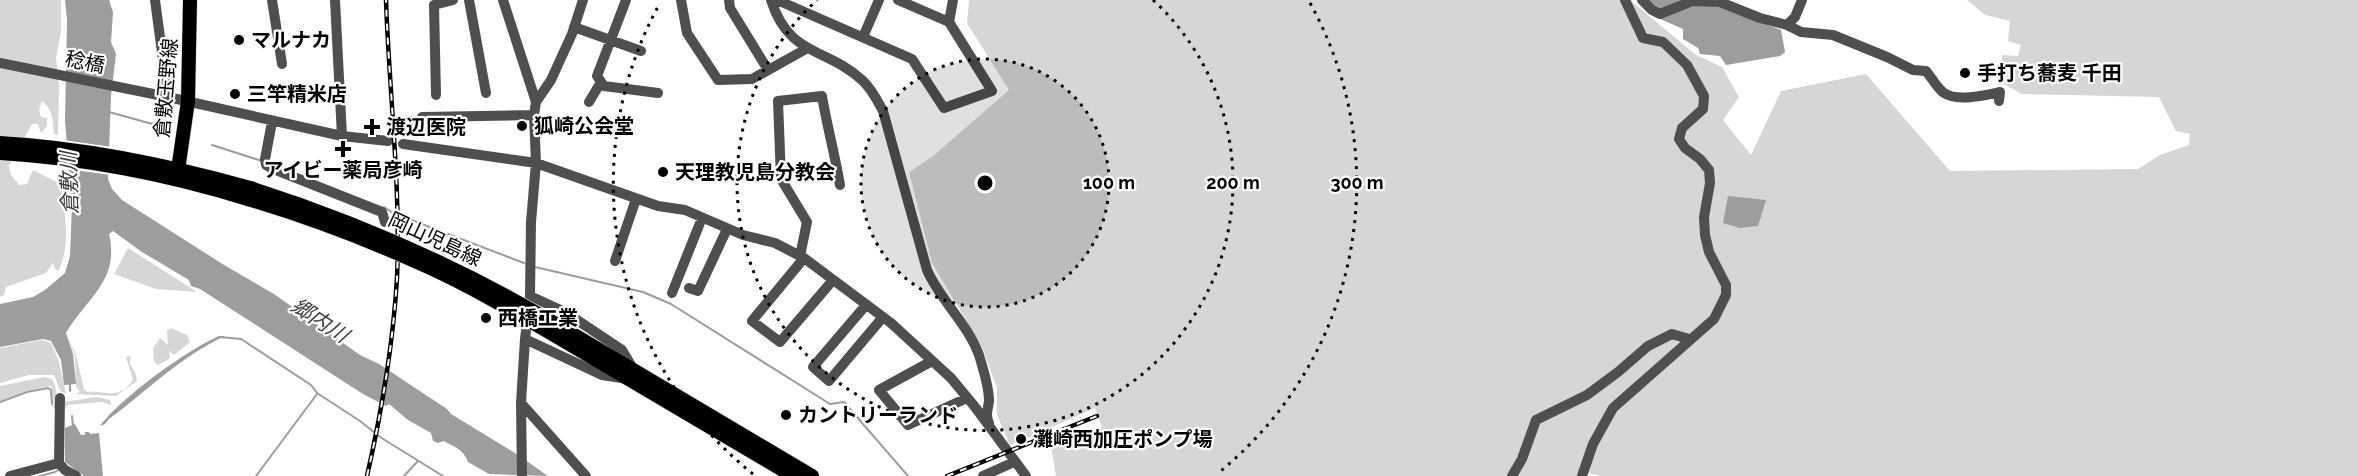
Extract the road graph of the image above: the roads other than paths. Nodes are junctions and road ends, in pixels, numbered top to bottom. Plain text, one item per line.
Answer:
1 (155, 0) edge
2 (190, 0) edge
3 (272, 0) edge
4 (335, 0) edge
5 (453, 0) edge
6 (469, 0) edge
7 (504, 0) edge
8 (583, 0) edge
9 (626, 0) edge
10 (681, 0) edge
11 (729, 0) edge
12 (771, 0) edge
13 (777, 0) edge
14 (879, 0) edge
15 (898, 0) edge
16 (953, 0) edge
17 (1625, 0) edge
18 (1642, 0) edge
19 (1802, 0) edge
20 (949, 22) junction
21 (1787, 25) junction
22 (574, 27) junction
23 (863, 37) junction
24 (611, 40) junction
25 (806, 49) junction
26 (641, 51) dead end
27 (0, 63) edge
28 (282, 64) dead end
29 (768, 70) junction
30 (601, 82) junction
31 (486, 93) dead end
32 (658, 93) dead end
33 (436, 95) dead end
34 (166, 96) junction
35 (188, 101) junction
36 (2000, 101) dead end
37 (536, 102) junction
38 (589, 102) dead end
39 (534, 115) junction
40 (422, 117) dead end
41 (272, 122) junction
42 (342, 136) junction
43 (388, 141) dead end
44 (0, 142) edge
45 (403, 144) dead end
46 (0, 153) edge
47 (536, 163) junction
48 (171, 173) junction
49 (840, 185) dead end
50 (636, 199) junction
51 (702, 218) junction
52 (385, 222) dead end
53 (727, 229) junction
54 (802, 257) junction
55 (615, 261) dead end
56 (833, 280) junction
57 (689, 288) dead end
58 (672, 293) dead end
59 (530, 296) junction
60 (867, 305) junction
61 (883, 317) junction
62 (525, 339) junction
63 (1689, 339) junction
64 (932, 361) junction
65 (631, 374) junction
66 (60, 398) dead end
67 (967, 398) junction
68 (521, 403) junction
69 (681, 403) junction
70 (992, 432) junction
71 (1014, 462) junction
72 (61, 466) junction
73 (10, 476) edge
74 (76, 476) edge
75 (522, 476) edge
76 (586, 476) edge
77 (794, 476) edge
78 (812, 476) edge
79 (983, 476) edge
80 (1026, 476) edge
81 (1512, 476) edge
82 (1582, 476) edge

1 - 34 street
2 - 35 main road, 倉敷玉野線
3 - 28 street
4 - 42 street
5 - 33 street
6 - 31 street
7 - 37 street
8 - 22 street
9 - 24 street
10 - 29 street
11 - 29 street
12 - 25 street
13 - 23 street
14 - 23 street
15 - 20 street
16 - 20 street
17 - 63 street
18 - 21 street
19 - 21 street
20 - 23 street
21 - 36 street
22 - 24 street
22 - 37 street
24 - 26 street
24 - 30 street
25 - 29 street
25 - 70 street
27 - 34 street, 稔橋
30 - 32 street
30 - 38 street
34 - 35 street, 稔橋
35 - 41 street, 稔橋
35 - 48 main road, 倉敷玉野線
37 - 39 street
39 - 40 street
39 - 47 street
41 - 42 street, 稔橋
41 - 52 street
42 - 43 street, 稔橋
44 - 48 main road, 岡山児島線
45 - 47 street
46 - 48 main road, 岡山児島線
47 - 50 street
47 - 59 street
48 - 65 main road, 岡山児島線, bridge
49 - 54 street
50 - 51 street
50 - 55 street
51 - 53 street
51 - 58 street
53 - 54 street
53 - 57 street
54 - 56 street
54 - 56 street
56 - 60 street
59 - 62 street
59 - 65 street
60 - 61 street
60 - 61 street
61 - 64 street
62 - 65 street
62 - 68 street
63 - 81 street
63 - 82 street
64 - 67 street
64 - 67 street
65 - 69 main road, 岡山児島線
66 - 72 street
67 - 70 street
68 - 75 street
68 - 76 street
69 - 77 main road, 岡山児島線
69 - 78 main road, 岡山児島線
70 - 71 street
71 - 79 street
71 - 80 street
72 - 73 street
72 - 74 street

